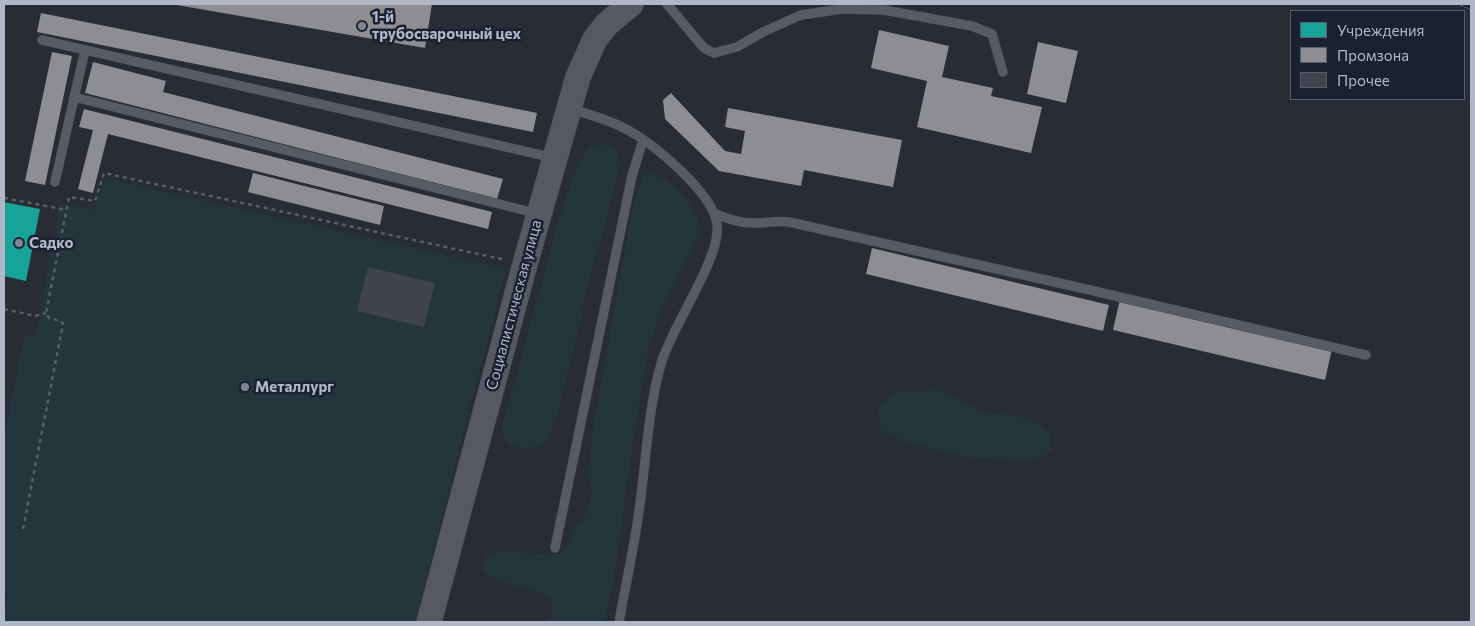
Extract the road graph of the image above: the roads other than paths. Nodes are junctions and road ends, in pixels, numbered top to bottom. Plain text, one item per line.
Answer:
1 (631, 4) edge
2 (667, 4) edge
3 (42, 40) dead end
4 (85, 50) junction
5 (1003, 72) dead end
6 (74, 97) junction
7 (568, 108) junction
8 (643, 140) junction
9 (554, 158) junction
10 (55, 182) dead end
11 (535, 213) dead end
12 (714, 213) junction
13 (1366, 355) dead end
14 (555, 548) dead end
15 (429, 622) edge
16 (619, 622) edge

1 - 7 street, Социалистическая улица
2 - 5 lane
3 - 4 lane
4 - 6 lane
4 - 9 lane
6 - 10 lane
6 - 11 lane
7 - 8 lane
7 - 9 street, Социалистическая улица
8 - 12 lane
8 - 14 lane
9 - 15 street, Социалистическая улица
12 - 13 lane
12 - 16 lane

